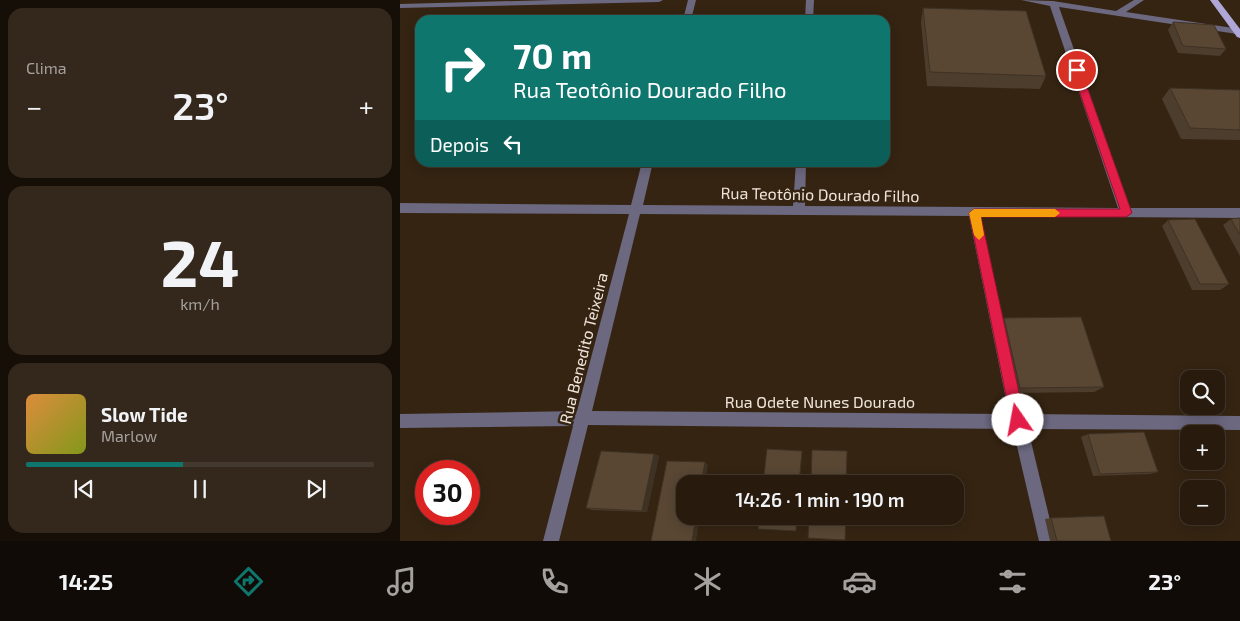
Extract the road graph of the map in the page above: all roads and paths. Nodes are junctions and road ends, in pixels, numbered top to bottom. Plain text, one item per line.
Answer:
1 (659, 0) edge
2 (692, 0) edge
3 (810, 0) edge
4 (1025, 0) edge
5 (1140, 0) edge
6 (1214, 0) edge
7 (1053, 3) junction
8 (400, 6) edge
9 (1117, 14) junction
10 (688, 15) edge
11 (809, 15) edge
12 (1238, 33) edge
13 (647, 167) edge
14 (800, 167) edge
15 (400, 208) edge
16 (635, 209) junction
17 (799, 209) junction
18 (974, 213) junction
19 (1126, 213) junction
20 (1240, 214) edge
21 (584, 418) junction
22 (1018, 420) junction
23 (400, 421) edge
24 (1240, 422) edge
25 (552, 541) edge
26 (1046, 541) edge

1 - 8 street
2 - 10 street
3 - 11 street
4 - 7 street
5 - 9 street
6 - 12 main road
7 - 9 street
7 - 19 street
9 - 12 street
13 - 16 street, Rua Benedito Teixeira
14 - 17 street
15 - 16 street, Rua Teotônio Dourado Filho
16 - 17 street, Rua Teotônio Dourado Filho
16 - 21 street, Rua Benedito Teixeira
17 - 18 street, Rua Teotônio Dourado Filho
18 - 19 street, Rua Teotônio Dourado Filho
18 - 22 street
19 - 20 street, Rua Teotônio Dourado Filho
21 - 22 street, Rua Odete Nunes Dourado
21 - 23 street, Rua Odete Nunes Dourado
21 - 25 street, Rua Benedito Teixeira
22 - 24 street, Rua Odete Nunes Dourado
22 - 26 street

